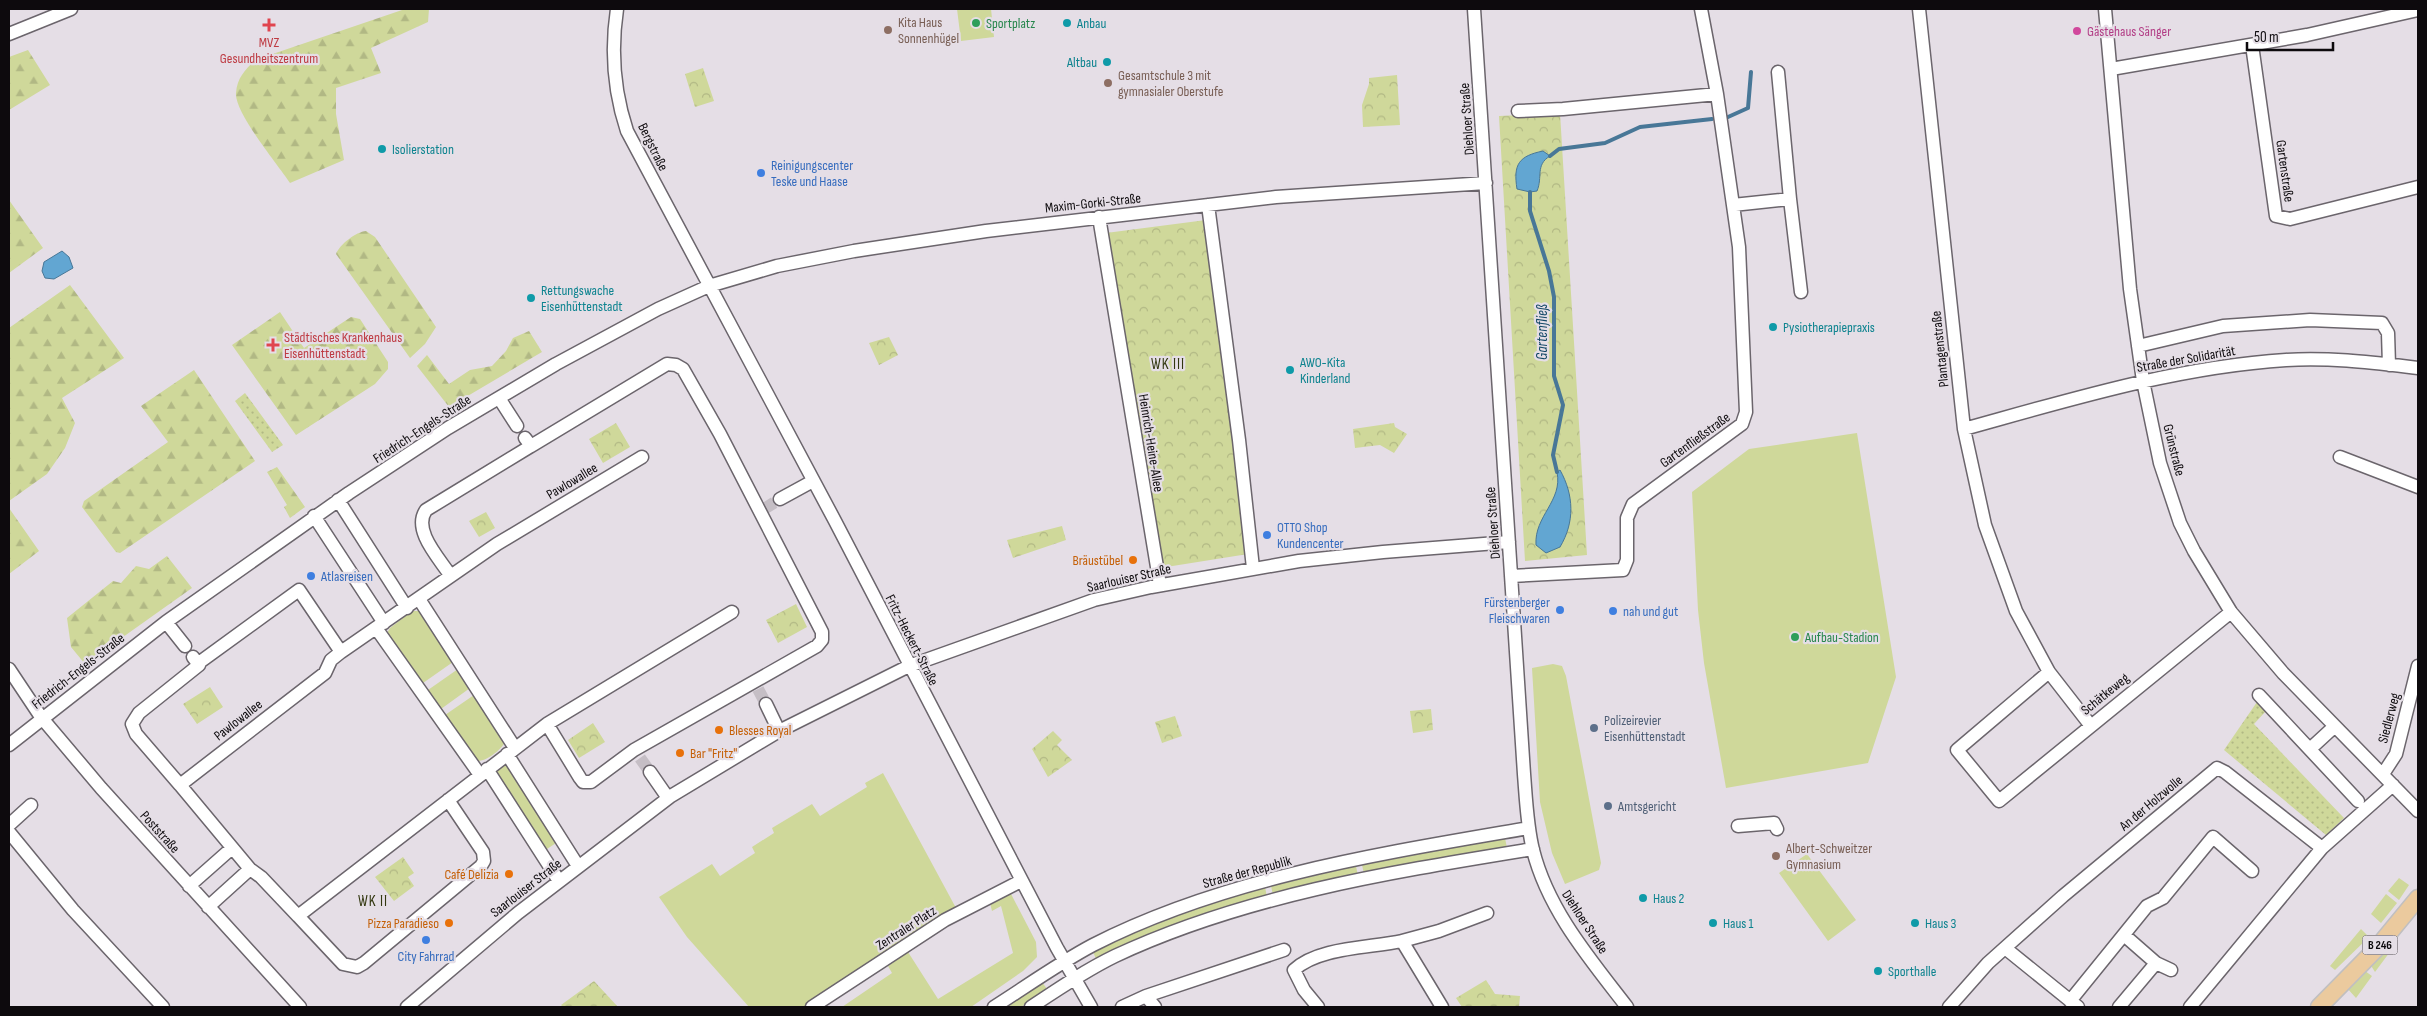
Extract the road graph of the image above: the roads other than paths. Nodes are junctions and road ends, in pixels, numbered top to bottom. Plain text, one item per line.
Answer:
1 (71, 9) edge
2 (617, 9) edge
3 (1474, 9) edge
4 (1701, 9) edge
5 (1919, 9) edge
6 (2105, 9) edge
7 (2418, 10) edge
8 (9, 34) edge
9 (2252, 45) junction
10 (2111, 69) junction
11 (1778, 72) dead end
12 (1717, 94) junction
13 (1518, 111) dead end
14 (1486, 183) junction
15 (2418, 187) edge
16 (1790, 199) junction
17 (1208, 205) junction
18 (1733, 206) junction
19 (1099, 217) junction
20 (709, 286) junction
21 (1801, 292) dead end
22 (2138, 346) junction
23 (2389, 365) junction
24 (2418, 368) edge
25 (2142, 381) junction
26 (499, 398) junction
27 (517, 426) dead end
28 (1964, 429) junction
29 (642, 457) dead end
30 (2340, 457) dead end
31 (813, 481) junction
32 (2418, 487) edge
33 (780, 499) tunnel mouth
34 (338, 500) junction
35 (314, 516) junction
36 (1509, 542) junction
37 (1253, 568) junction
38 (450, 575) junction
39 (1511, 576) junction
40 (1160, 585) junction
41 (419, 599) junction
42 (407, 608) junction
43 (732, 612) dead end
44 (2231, 612) junction
45 (166, 622) junction
46 (380, 626) junction
47 (185, 646) dead end
48 (341, 652) junction
49 (908, 666) junction
50 (2418, 666) edge
51 (9, 669) edge
52 (2049, 672) junction
53 (2259, 694) dead end
54 (766, 704) tunnel mouth
55 (41, 717) junction
56 (547, 724) junction
57 (2091, 726) junction
58 (2335, 726) junction
59 (779, 731) junction
60 (9, 745) edge
61 (2310, 750) junction
62 (511, 751) junction
63 (484, 772) junction
64 (650, 772) tunnel mouth
65 (2383, 774) junction
66 (180, 785) junction
67 (2393, 785) junction
68 (668, 798) junction
69 (448, 800) junction
70 (2358, 801) dead end
71 (31, 805) dead end
72 (2418, 811) edge
73 (9, 825) edge
74 (1738, 826) dead end
75 (1529, 828) junction
76 (1777, 829) dead end
77 (9, 832) edge
78 (232, 848) junction
79 (2322, 848) junction
80 (1533, 849) junction
81 (578, 866) junction
82 (250, 869) junction
83 (2252, 871) dead end
84 (559, 881) junction
85 (1021, 881) junction
86 (189, 886) junction
87 (2418, 898) edge
88 (208, 907) junction
89 (1487, 913) dead end
90 (298, 916) junction
91 (2124, 935) junction
92 (1402, 941) junction
93 (2005, 948) junction
94 (1284, 950) dead end
95 (1064, 961) junction
96 (2156, 963) junction
97 (2171, 970) dead end
98 (1074, 978) junction
99 (2338, 988) junction
100 (1146, 996) junction
101 (2074, 1004) edge
102 (292, 1005) edge
103 (163, 1007) edge
104 (407, 1007) edge
105 (812, 1007) edge
106 (994, 1007) edge
107 (1031, 1007) edge
108 (1091, 1007) edge
109 (1122, 1007) edge
110 (1155, 1007) edge
111 (1318, 1007) edge
112 (1442, 1007) edge
113 (1627, 1007) edge
114 (1949, 1007) edge
115 (2120, 1007) edge
116 (2190, 1007) edge
117 (2319, 1007) edge
118 (2328, 1007) edge

1 - 8 street
2 - 20 street, Bergstraße
3 - 14 street, Diehloer Straße
4 - 12 street, Gartenfließstraße
5 - 28 street, Plantagenstraße
6 - 10 street, Grünstraße
7 - 9 street
9 - 10 street
9 - 15 street, Gartenstraße
10 - 22 street, Grünstraße
11 - 16 street
12 - 13 street
12 - 18 street, Gartenfließstraße
14 - 17 street, Maxim-Gorki-Straße
14 - 36 street, Diehloer Straße
16 - 18 street
16 - 21 street
17 - 19 street, Maxim-Gorki-Straße
17 - 37 street
18 - 39 street, Gartenfließstraße
19 - 20 street, Maxim-Gorki-Straße
19 - 40 street, Heinrich-Heine-Allee
20 - 26 street, Friedrich-Engels-Straße
20 - 31 street, Fritz-Heckert-Straße
22 - 23 street
22 - 25 street, Grünstraße
23 - 24 street, Straße der Solidarität
23 - 25 street, Straße der Solidarität
25 - 28 street, Straße der Solidarität
25 - 44 street, Grünstraße
26 - 27 street
26 - 34 street, Friedrich-Engels-Straße
28 - 52 street, Plantagenstraße
29 - 38 street, Pawlowallee
30 - 32 street
31 - 33 street
31 - 49 street, Fritz-Heckert-Straße
34 - 35 street, Friedrich-Engels-Straße
34 - 42 street
35 - 45 street, Friedrich-Engels-Straße
35 - 46 street
36 - 37 street, Saarlouiser Straße
36 - 39 street, Diehloer Straße
37 - 40 street, Saarlouiser Straße
38 - 41 street, Pawlowallee
38 - 56 street
39 - 75 street, Diehloer Straße
40 - 49 street, Saarlouiser Straße
41 - 42 street, Pawlowallee
41 - 62 street
42 - 46 street, Pawlowallee
43 - 56 street
44 - 57 street, Schätkeweg
44 - 58 street, Grünstraße
45 - 47 street
45 - 55 street, Friedrich-Engels-Straße
46 - 48 street, Pawlowallee
46 - 63 street
48 - 66 street, Pawlowallee
48 - 66 street
49 - 59 street, Saarlouiser Straße
49 - 85 street, Fritz-Heckert-Straße
50 - 65 street, Siedlerweg
51 - 55 street, Poststraße
52 - 57 street, Plantagenstraße
52 - 57 street, Schätkeweg
53 - 61 street
54 - 59 street
55 - 60 street, Friedrich-Engels-Straße
55 - 86 street, Poststraße
56 - 62 street
58 - 61 street
58 - 65 street, Grünstraße
59 - 68 street, Saarlouiser Straße
61 - 70 street
62 - 63 street
62 - 81 street
63 - 69 street
63 - 84 street
64 - 68 street
65 - 67 street, Grünstraße
66 - 78 street
67 - 72 street, Grünstraße
67 - 79 street
68 - 81 street, Saarlouiser Straße
69 - 90 street
69 - 90 street
71 - 73 street
74 - 76 street
75 - 80 street, Diehloer Straße
75 - 95 street, Straße der Republik
77 - 103 street
78 - 82 street
78 - 86 street
79 - 93 street, An der Holzwolle
79 - 116 street
80 - 98 street
80 - 113 street, Diehloer Straße
81 - 84 street, Saarlouiser Straße
82 - 88 street
82 - 90 street
83 - 91 street
84 - 104 street, Saarlouiser Straße
85 - 95 street, Fritz-Heckert-Straße
85 - 105 street, Zentraler Platz
86 - 88 street, Poststraße
87 - 99 main road, B 246
88 - 102 street, Poststraße
89 - 92 street
91 - 96 street
91 - 101 street
92 - 111 street
92 - 112 street
93 - 101 street
93 - 114 street, An der Holzwolle
94 - 100 street
95 - 98 street, Fritz-Heckert-Straße
95 - 106 street, Straße der Republik
96 - 97 street
96 - 115 street
98 - 107 street
98 - 108 street, Fritz-Heckert-Straße
99 - 117 main road, B 246
99 - 118 main road, B 246
100 - 109 street
100 - 110 street

